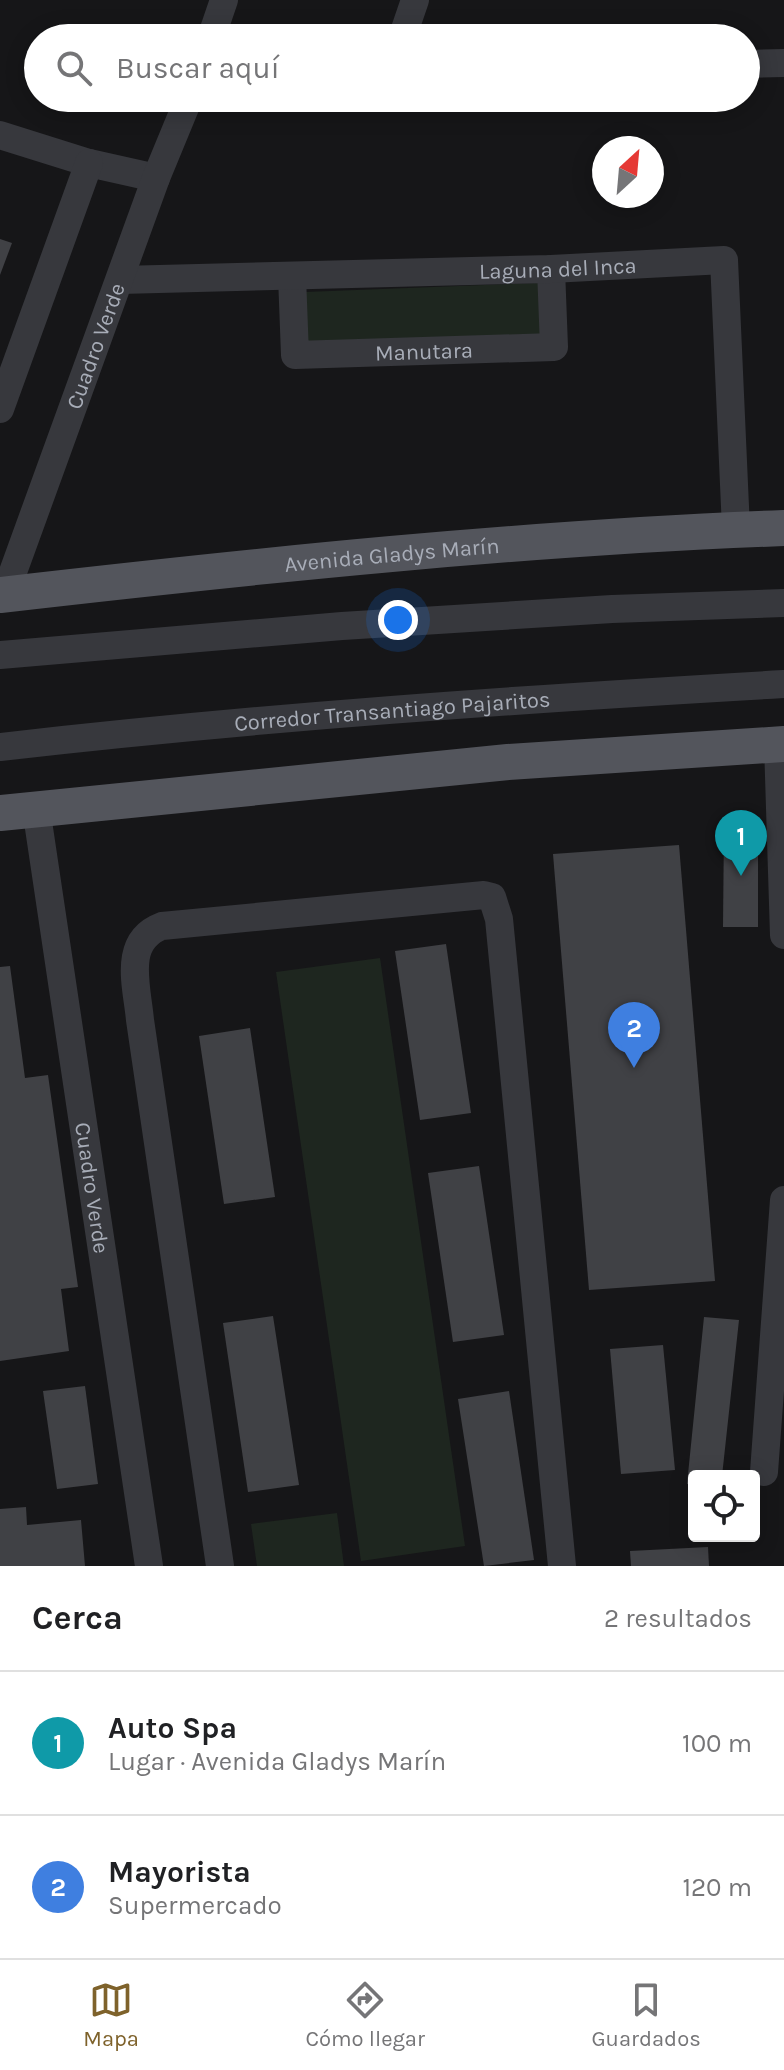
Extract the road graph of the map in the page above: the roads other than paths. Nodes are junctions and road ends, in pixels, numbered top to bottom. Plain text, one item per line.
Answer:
1 (224, 0) edge
2 (415, 0) edge
3 (216, 24) edge
4 (407, 24) edge
5 (784, 63) edge
6 (760, 64) edge
7 (183, 112) edge
8 (0, 135) edge
9 (89, 163) junction
10 (156, 178) junction
11 (551, 269) junction
12 (292, 276) junction
13 (120, 280) junction
14 (0, 409) edge
15 (784, 528) edge
16 (736, 529) junction
17 (2, 594) edge
18 (784, 603) edge
19 (0, 655) edge
20 (784, 684) edge
21 (781, 744) edge
22 (0, 747) edge
23 (36, 808) junction
24 (0, 813) edge
25 (784, 935) edge
26 (784, 1200) edge
27 (764, 1472) dead end
28 (149, 1566) edge
29 (220, 1566) edge
30 (562, 1566) edge

1 - 3 street
2 - 4 street
5 - 6 street
7 - 10 street, Cuadro Verde
8 - 9 street
9 - 10 street
9 - 14 street
10 - 13 street, Cuadro Verde
11 - 12 street, Laguna del Inca
11 - 12 street, Manutara
11 - 16 street, Laguna del Inca
12 - 13 street, Laguna del Inca
13 - 17 street, Cuadro Verde
15 - 16 main road, Avenida Gladys Marín
16 - 17 main road, Avenida Gladys Marín
18 - 19 street
20 - 22 street, Corredor Transantiago Pajaritos
21 - 23 main road
21 - 25 street
23 - 24 main road
23 - 28 street, Cuadro Verde
26 - 27 street
29 - 30 street

